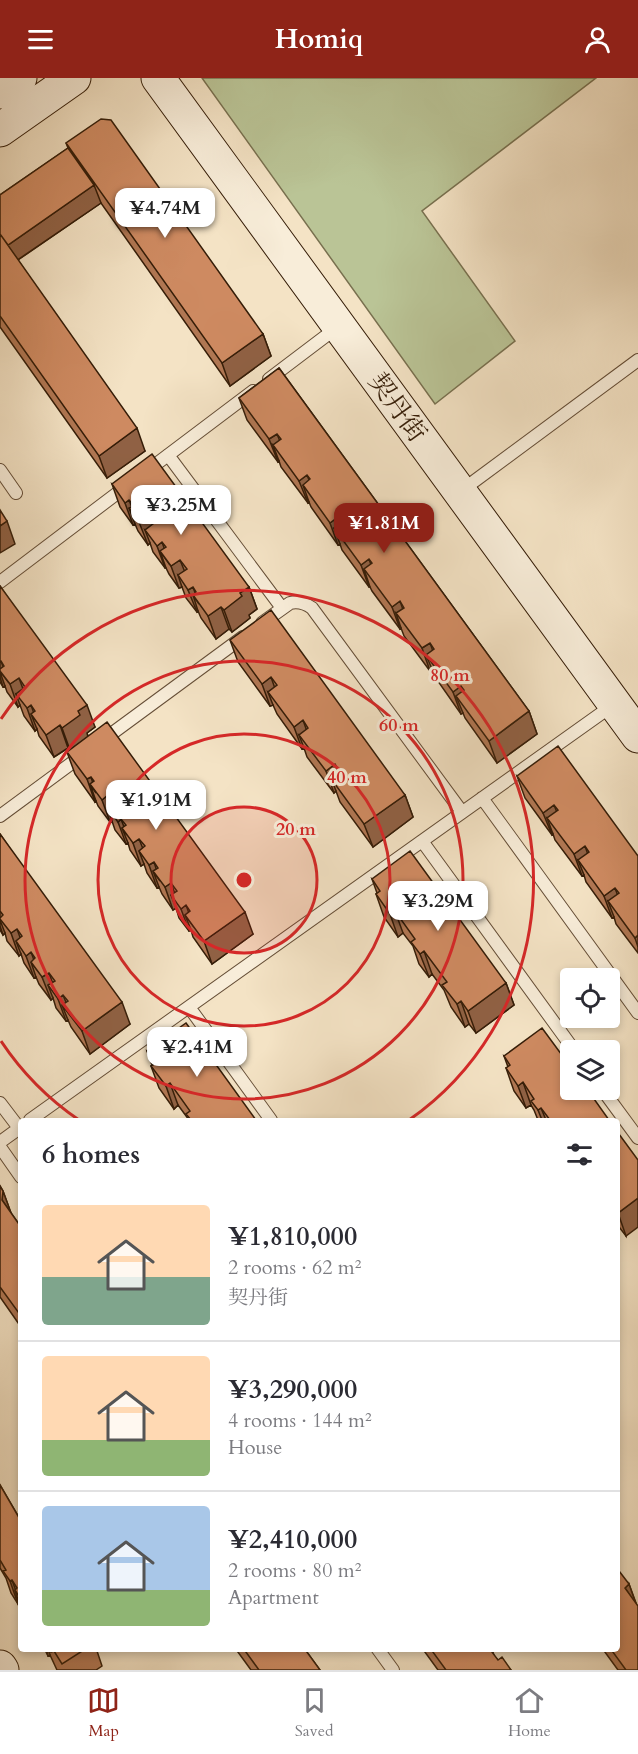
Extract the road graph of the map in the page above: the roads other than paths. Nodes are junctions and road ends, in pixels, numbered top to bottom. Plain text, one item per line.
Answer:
1 (20, 78) edge
2 (74, 78) edge
3 (158, 78) edge
4 (0, 92) edge
5 (0, 130) edge
6 (339, 326) junction
7 (638, 360) edge
8 (168, 455) junction
9 (0, 470) edge
10 (460, 492) junction
11 (16, 493) dead end
12 (0, 582) edge
13 (282, 608) junction
14 (615, 704) junction
15 (638, 736) edge
16 (482, 798) junction
17 (462, 812) junction
18 (0, 816) edge
19 (422, 841) junction
20 (189, 1007) junction
21 (638, 1013) edge
22 (567, 1040) edge
23 (610, 1100) edge
24 (0, 1103) edge
25 (33, 1118) edge
26 (270, 1118) edge
27 (18, 1126) edge
28 (18, 1129) edge
29 (638, 1138) edge
30 (0, 1142) edge
31 (0, 1147) edge
32 (18, 1173) edge
33 (380, 1652) edge
34 (393, 1670) edge

1 - 4 main road
2 - 5 main road
3 - 6 main road, 契丹街
6 - 8 lane
6 - 10 main road, 契丹街
7 - 10 lane
8 - 12 lane
8 - 13 lane
9 - 11 lane
10 - 14 main road, 契丹街
13 - 17 lane
13 - 18 lane
14 - 15 main road, 契丹街
14 - 16 lane
16 - 17 lane
16 - 21 lane
17 - 19 lane
19 - 20 lane
19 - 22 lane
20 - 25 lane
20 - 26 lane
23 - 29 lane
24 - 27 lane
28 - 30 lane
31 - 32 lane
33 - 34 lane

